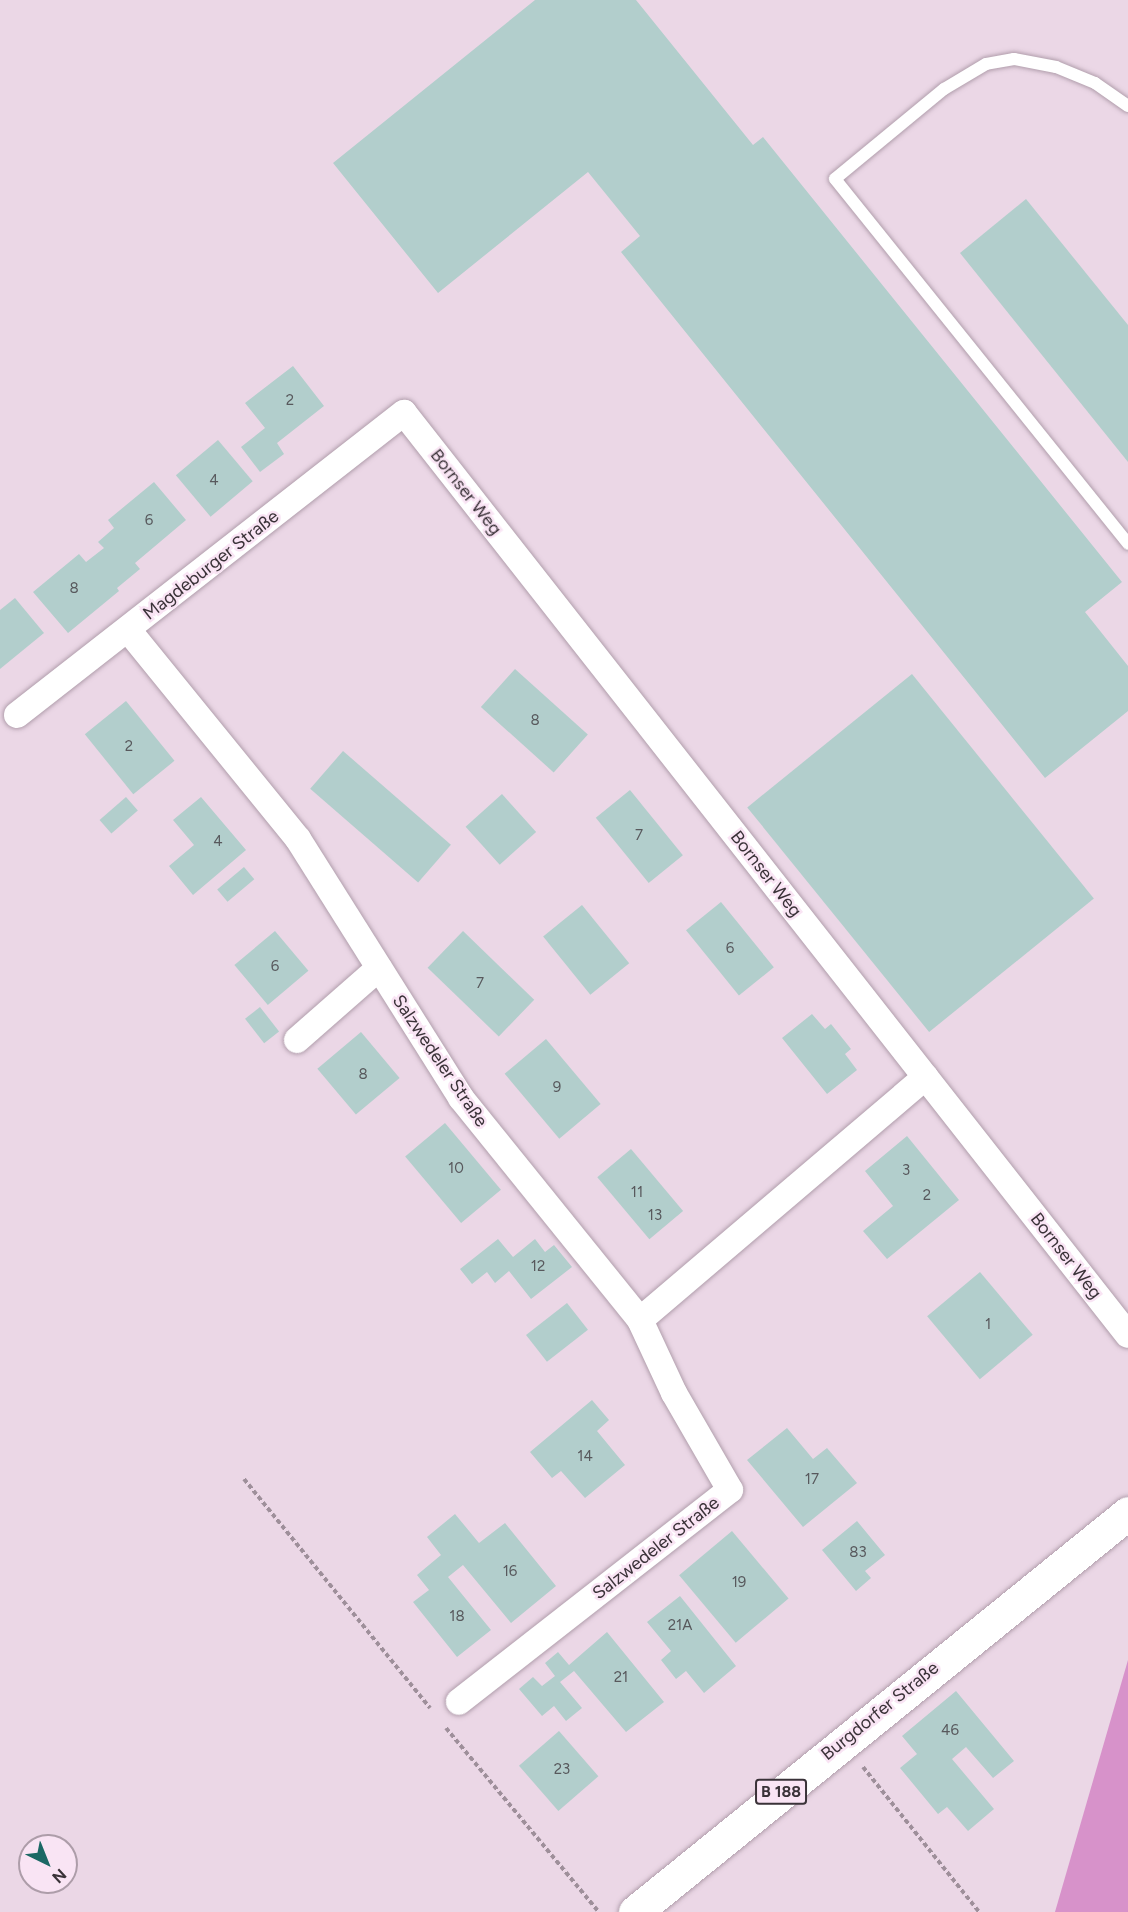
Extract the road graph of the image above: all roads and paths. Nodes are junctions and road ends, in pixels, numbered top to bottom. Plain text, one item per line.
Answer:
1 (1128, 106) edge
2 (404, 412) joint
3 (1128, 544) edge
4 (129, 631) junction
5 (17, 715) dead end
6 (379, 968) junction
7 (297, 1040) dead end
8 (926, 1077) junction
9 (640, 1320) junction
10 (1128, 1335) edge
11 (243, 1479) dead end
12 (1128, 1513) edge
13 (459, 1702) dead end
14 (432, 1710) dead end
15 (439, 1719) dead end
16 (843, 1741) junction
17 (599, 1912) edge
18 (635, 1912) edge
19 (979, 1912) edge

1 - 3 lane
2 - 4 street, Magdeburger Straße
2 - 8 street, Bornser Weg
4 - 5 street, Magdeburger Straße
4 - 6 street, Salzwedeler Straße
6 - 7 street
6 - 9 street, Salzwedeler Straße
8 - 9 street
8 - 10 street, Bornser Weg
9 - 13 street, Salzwedeler Straße
11 - 14 path
12 - 16 main road, Burgdorfer Straße / B 188
15 - 17 path
16 - 18 main road, Burgdorfer Straße / B 188
16 - 19 path

